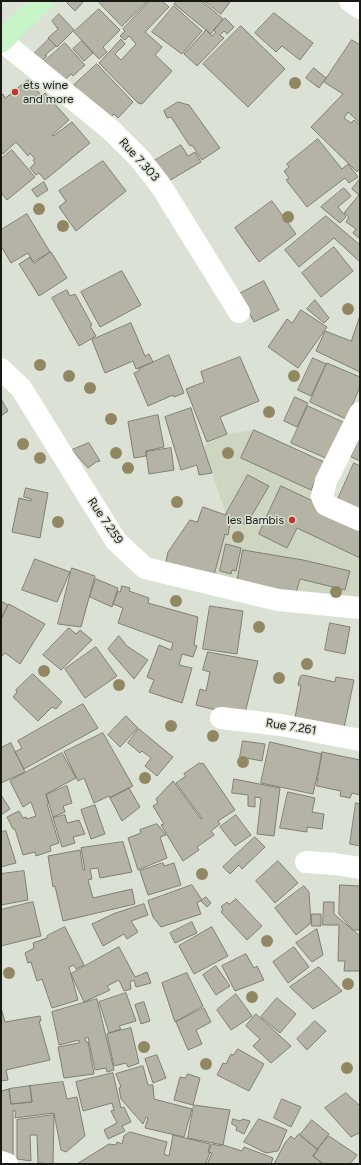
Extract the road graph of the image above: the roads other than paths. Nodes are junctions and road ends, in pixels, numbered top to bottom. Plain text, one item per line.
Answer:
1 (43, 1) edge
2 (350, 1) edge
3 (360, 8) edge
4 (2, 41) edge
5 (239, 312) dead end
6 (1, 369) edge
7 (360, 413) edge
8 (360, 520) edge
9 (360, 608) edge
10 (222, 718) dead end
11 (360, 740) edge
12 (306, 862) dead end
13 (360, 868) edge
14 (1, 1162) edge
15 (7, 1164) edge

1 - 4 main road
2 - 3 street
4 - 5 street, Rue 7.303
6 - 9 street, Rue 7.259
7 - 8 street
10 - 11 street, Rue 7.261
12 - 13 street
14 - 15 street

